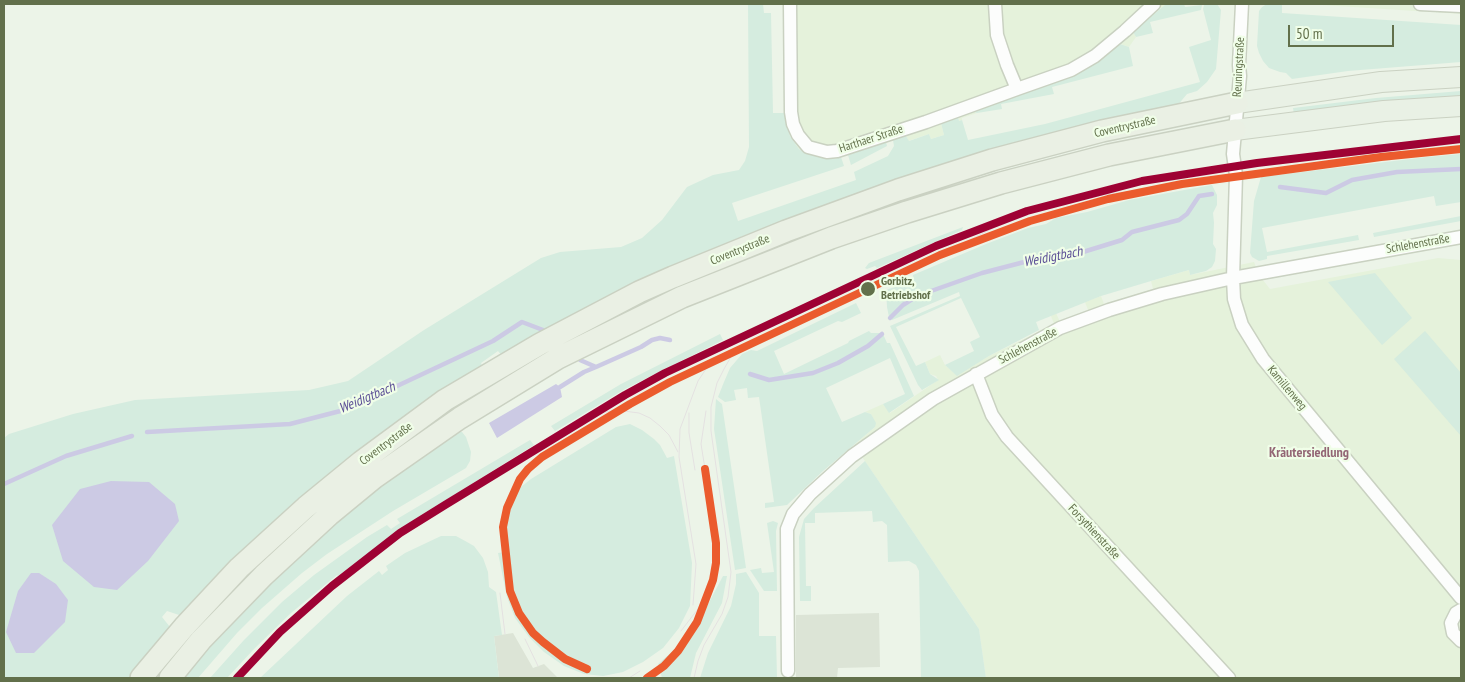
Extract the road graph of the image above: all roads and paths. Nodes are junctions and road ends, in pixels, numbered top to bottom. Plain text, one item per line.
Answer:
1 (790, 4) edge
2 (995, 4) edge
3 (1154, 4) edge
4 (1242, 4) edge
5 (1420, 4) edge
6 (1461, 6) edge
7 (1461, 77) edge
8 (1017, 89) junction
9 (1237, 103) junction
10 (1461, 106) edge
11 (1235, 130) junction
12 (1461, 237) edge
13 (1233, 278) junction
14 (976, 374) junction
15 (1461, 598) edge
16 (1461, 610) edge
17 (1461, 641) edge
18 (788, 671) dead end
19 (141, 678) edge
20 (170, 678) edge
21 (1229, 678) edge

1 - 8 street, Harthaer Straße
2 - 8 street
3 - 8 street, Harthaer Straße
4 - 9 street, Reuningstraße
5 - 6 street
7 - 9 main road, Coventrystraße
9 - 11 street, Reuningstraße
9 - 19 highway, Coventrystraße
10 - 11 main road, Coventrystraße
11 - 13 street, Kamillenweg
11 - 20 highway, Coventrystraße
12 - 13 street, Schlehenstraße
13 - 14 street, Schlehenstraße
13 - 15 street, Kamillenweg
14 - 18 street, Schlehenstraße
14 - 21 street, Forsythienstraße
16 - 17 street

